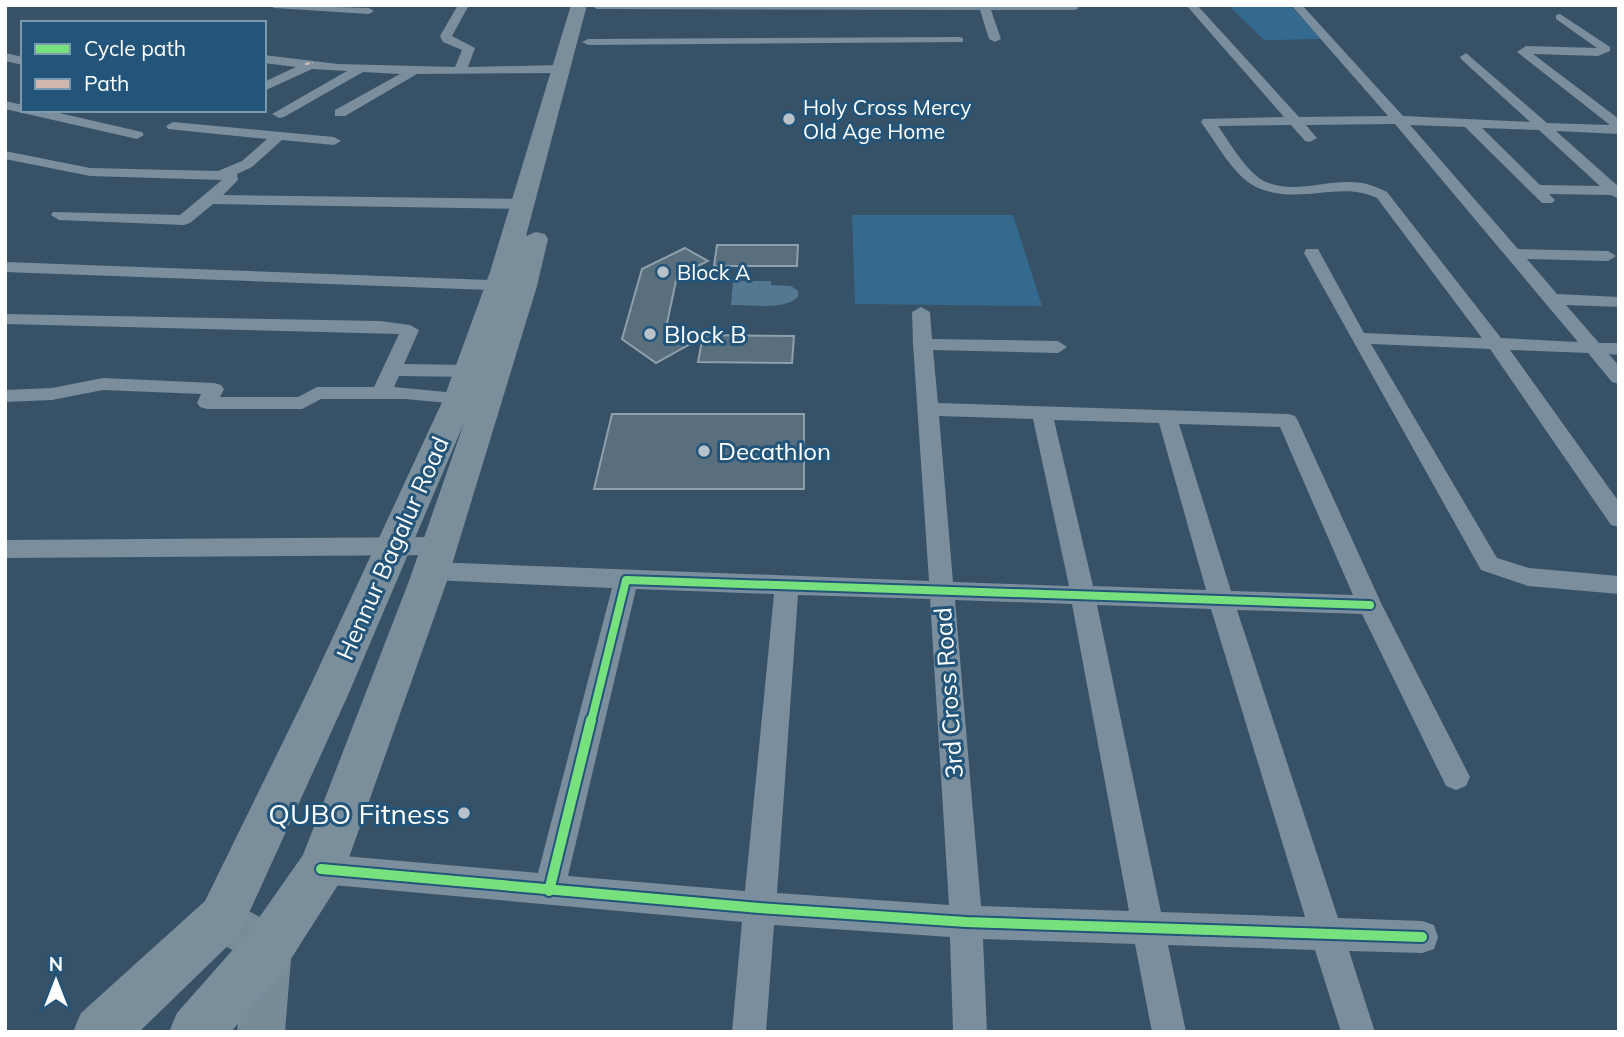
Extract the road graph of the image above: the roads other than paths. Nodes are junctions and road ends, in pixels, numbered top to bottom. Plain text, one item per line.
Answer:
1 (274, 5) edge
2 (464, 5) edge
3 (579, 5) edge
4 (1191, 5) edge
5 (1296, 5) edge
6 (597, 6) edge
7 (984, 6) edge
8 (1074, 7) dead end
9 (369, 11) dead end
10 (1560, 17) dead end
11 (995, 39) dead end
12 (959, 40) dead end
13 (588, 42) junction
14 (1601, 45) junction
15 (1619, 46) edge
16 (1466, 57) dead end
17 (266, 59) edge
18 (313, 63) junction
19 (362, 68) junction
20 (561, 69) junction
21 (417, 70) junction
22 (460, 71) junction
23 (266, 87) edge
24 (37, 112) edge
25 (65, 112) edge
26 (340, 113) dead end
27 (278, 114) dead end
28 (56, 116) junction
29 (1399, 120) junction
30 (1294, 121) junction
31 (1469, 123) junction
32 (173, 126) dead end
33 (1546, 127) junction
34 (1619, 128) edge
35 (137, 135) dead end
36 (277, 137) junction
37 (1310, 138) dead end
38 (334, 141) dead end
39 (5, 155) edge
40 (223, 174) junction
41 (1535, 189) junction
42 (1617, 193) edge
43 (209, 199) junction
44 (1547, 200) dead end
45 (521, 204) junction
46 (58, 215) dead end
47 (1312, 253) dead end
48 (1514, 254) junction
49 (1608, 256) dead end
50 (5, 267) edge
51 (510, 286) junction
52 (1552, 299) junction
53 (1619, 302) edge
54 (921, 312) dead end
55 (5, 319) edge
56 (1358, 338) junction
57 (922, 344) junction
58 (1496, 344) junction
59 (1058, 347) dead end
60 (1594, 348) junction
61 (1619, 349) edge
62 (392, 370) junction
63 (1619, 378) edge
64 (464, 384) junction
65 (381, 393) junction
66 (5, 396) edge
67 (928, 410) junction
68 (1042, 413) junction
69 (1167, 417) junction
70 (1619, 519) edge
71 (392, 547) junction
72 (5, 550) edge
73 (436, 559) junction
74 (626, 580) junction
75 (787, 584) junction
76 (1619, 585) edge
77 (941, 590) junction
78 (1083, 595) junction
79 (1221, 600) junction
80 (1370, 605) junction
81 (1456, 777) dead end
82 (321, 869) junction
83 (549, 891) junction
84 (759, 908) junction
85 (222, 918) junction
86 (966, 922) junction
87 (1151, 929) junction
88 (1326, 933) junction
89 (1422, 937) dead end
90 (269, 947) junction
91 (100, 1032) edge
92 (196, 1032) edge
93 (261, 1032) edge
94 (749, 1032) edge
95 (970, 1032) edge
96 (1169, 1032) edge
97 (1358, 1032) edge

1 - 9 street
2 - 22 street
3 - 20 main road, Hennur Bagalur Road
4 - 30 street
5 - 29 street
6 - 7 street
6 - 13 main road, Hennur Bagalur Road
7 - 8 street
7 - 11 street
10 - 14 street
12 - 13 street
13 - 51 main road, Hennur Bagalur Road
14 - 15 street
14 - 34 street
16 - 33 street
17 - 18 street
18 - 19 street
18 - 23 street
19 - 21 street
19 - 27 street
20 - 22 street
20 - 45 main road, Hennur Bagalur Road
21 - 22 street
21 - 26 street
24 - 28 street
25 - 28 street
28 - 35 street
29 - 30 street
29 - 31 street
29 - 48 street
30 - 37 street
30 - 58 street
31 - 33 street
31 - 41 street
32 - 36 street
33 - 34 street
33 - 42 street
36 - 38 street
36 - 40 street
39 - 40 street
40 - 43 street
41 - 42 street
41 - 44 street
43 - 45 street
43 - 46 street
45 - 51 main road, Hennur Bagalur Road
47 - 56 street
48 - 49 street
48 - 52 street
50 - 51 street
51 - 64 main road, Hennur Bagalur Road
51 - 73 main road, Hennur Bagalur Road
52 - 53 street
52 - 60 street
54 - 57 street, 3rd Cross Road
55 - 62 street
56 - 58 street
56 - 76 street
57 - 59 street
57 - 67 street, 3rd Cross Road
58 - 60 street
58 - 70 street
60 - 61 street
60 - 63 street
62 - 64 street
62 - 65 street
64 - 65 street
64 - 71 main road, Hennur Bagalur Road
65 - 66 street
67 - 68 street
67 - 77 street, 3rd Cross Road
68 - 69 street
68 - 78 street
69 - 79 street
69 - 80 street
71 - 72 street
71 - 73 street
71 - 85 main road, Hennur Bagalur Road
73 - 74 street
73 - 82 main road, Hennur Bagalur Road
74 - 75 street
74 - 83 street
75 - 77 street
75 - 84 street
77 - 78 street
77 - 86 street, 3rd Cross Road
78 - 79 street
78 - 87 street
79 - 80 street
79 - 88 street
80 - 81 street
82 - 83 street
82 - 90 main road, Hennur Bagalur Road
83 - 84 street
84 - 86 street
84 - 94 street
85 - 90 street
85 - 91 main road, Hennur Bagalur Road
86 - 87 street
86 - 95 street, 3rd Cross Road
87 - 88 street
87 - 96 street
88 - 89 street
88 - 97 street
90 - 92 main road, Hennur Bagalur Road
90 - 93 street

